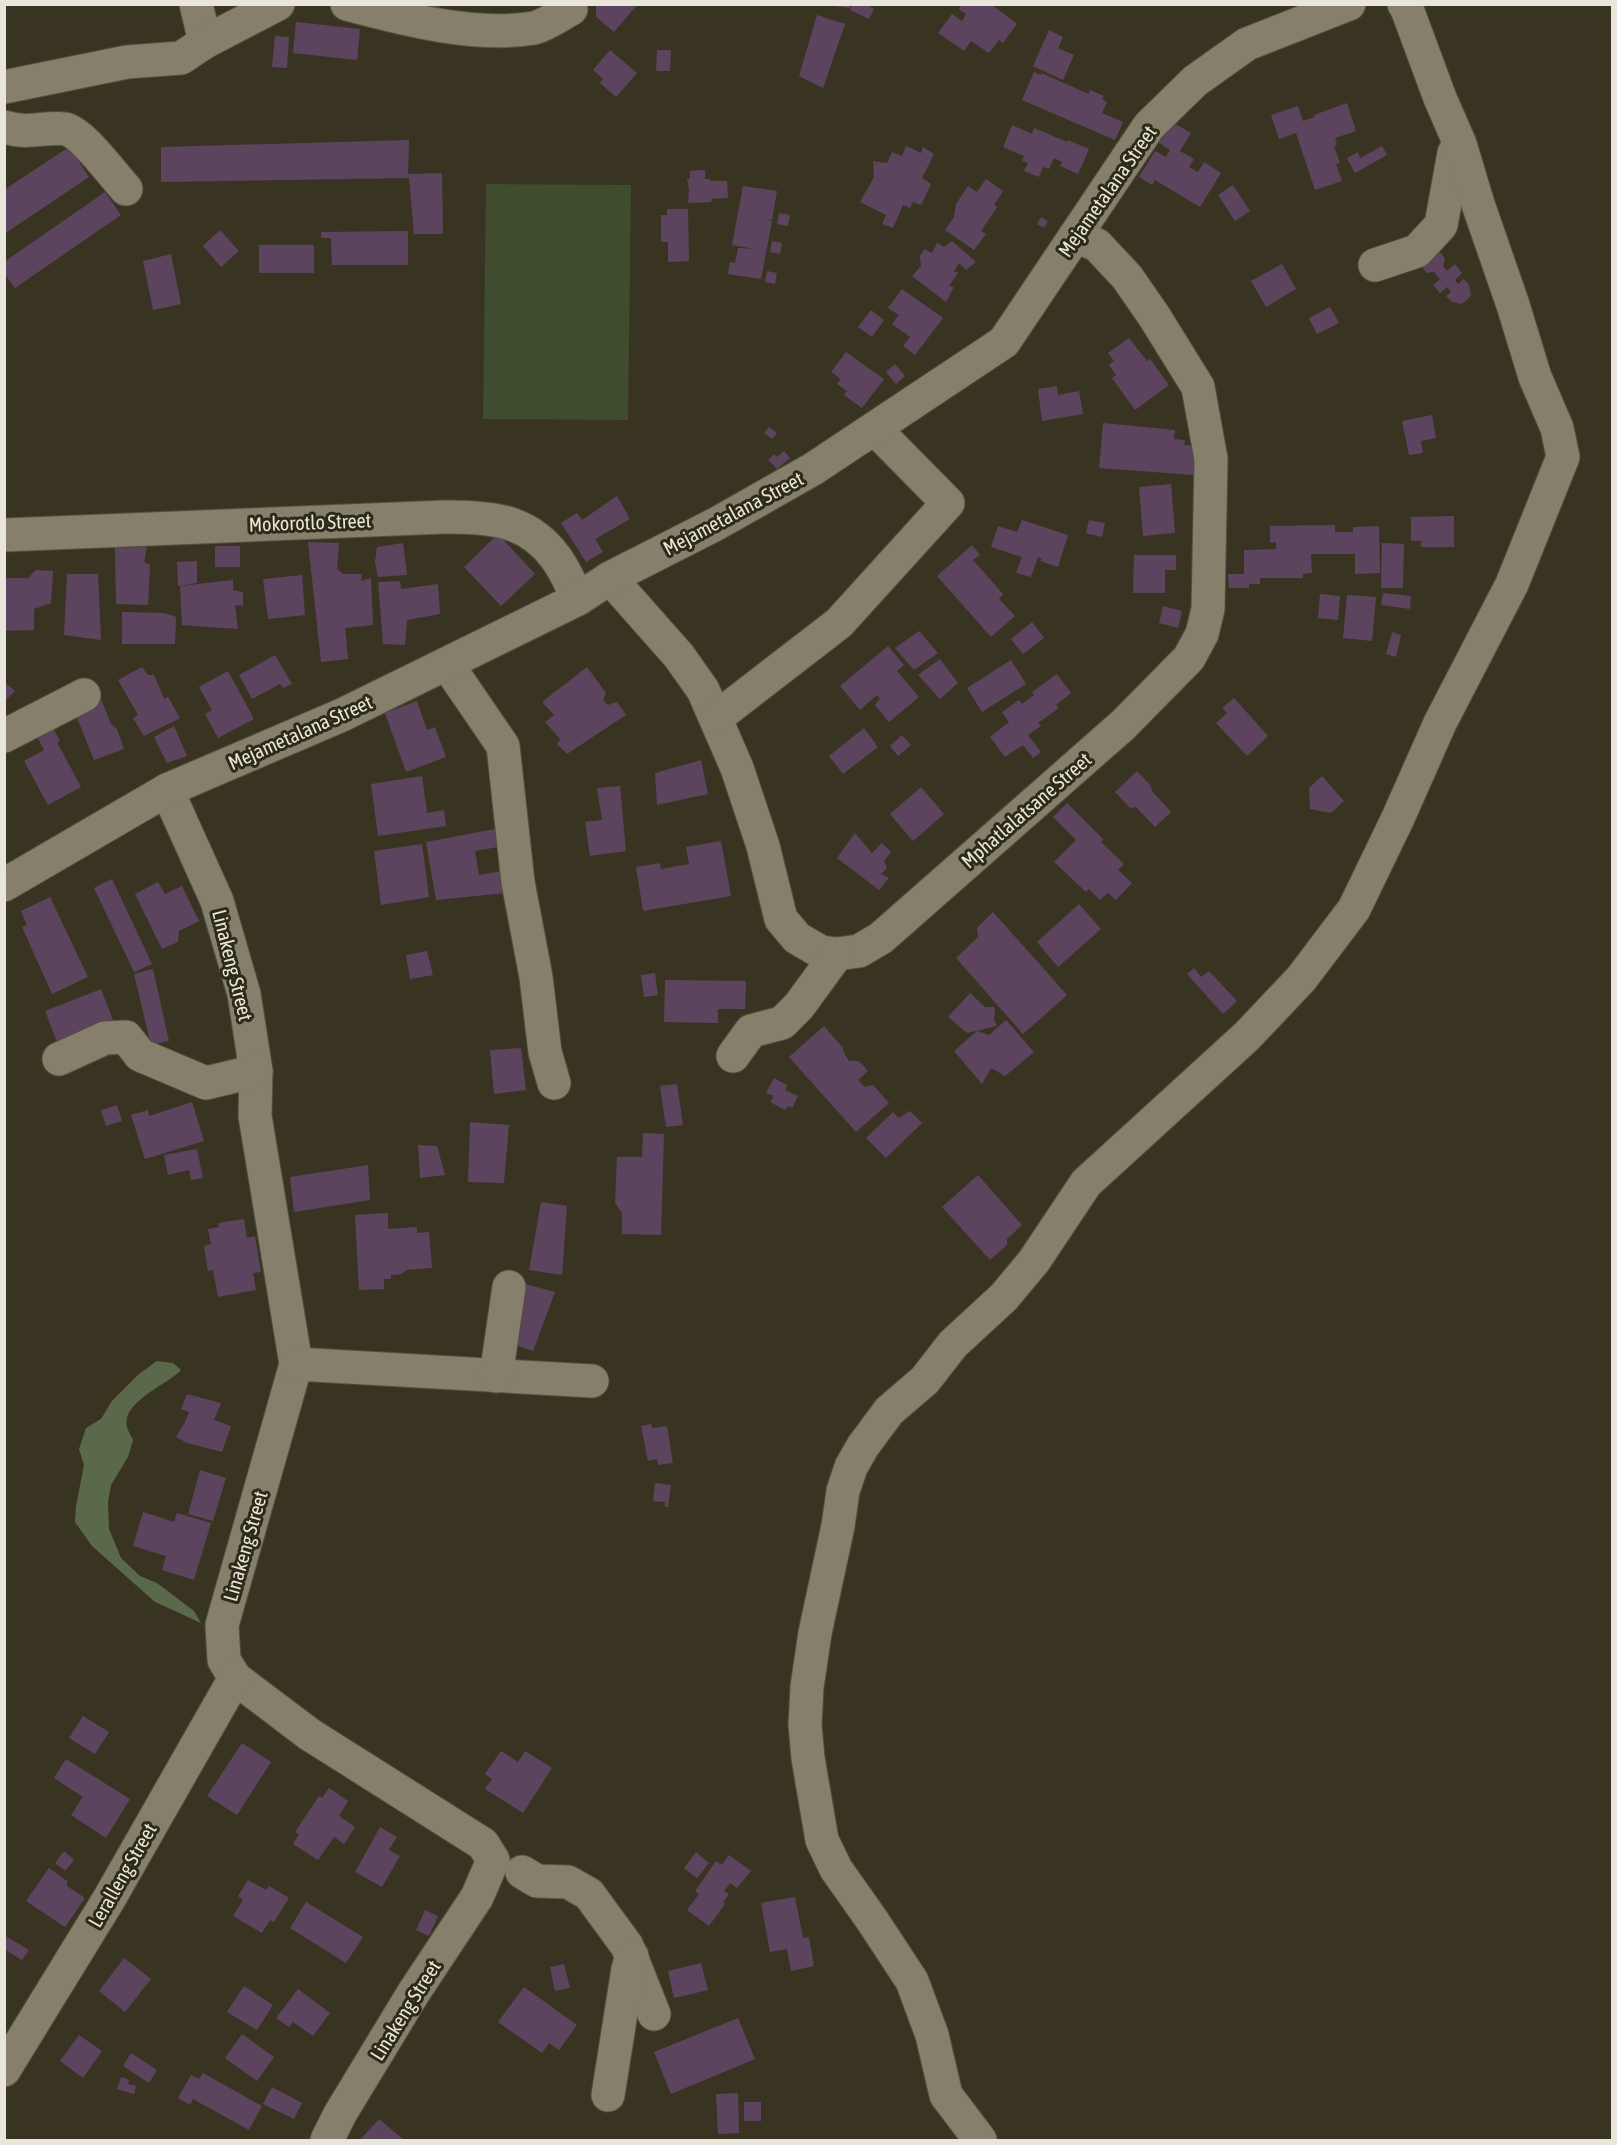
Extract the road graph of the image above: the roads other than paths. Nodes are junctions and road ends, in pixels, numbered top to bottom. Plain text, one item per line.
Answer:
1 (196, 4) edge
2 (278, 4) edge
3 (347, 4) edge
4 (1349, 4) edge
5 (1404, 4) edge
6 (571, 9) dead end
7 (206, 42) junction
8 (4, 87) edge
9 (4, 127) edge
10 (1460, 144) junction
11 (126, 189) dead end
12 (1076, 236) junction
13 (1375, 265) dead end
14 (875, 429) junction
15 (4, 535) edge
16 (610, 578) junction
17 (578, 598) junction
18 (447, 664) junction
19 (84, 695) dead end
20 (717, 718) junction
21 (4, 736) edge
22 (167, 790) junction
23 (4, 885) edge
24 (837, 954) junction
25 (732, 1056) dead end
26 (59, 1059) dead end
27 (256, 1071) junction
28 (554, 1083) dead end
29 (509, 1287) dead end
30 (296, 1364) junction
31 (496, 1376) junction
32 (591, 1381) dead end
33 (236, 1678) junction
34 (522, 1872) dead end
35 (632, 1956) junction
36 (654, 2014) dead end
37 (4, 2070) edge
38 (608, 2095) dead end
39 (327, 2140) edge
40 (980, 2140) edge

1 - 7 street
2 - 7 street
3 - 6 street
4 - 12 street, Mejametalana Street
5 - 10 street
7 - 8 street
9 - 11 street
10 - 13 street
10 - 40 street
12 - 14 street, Mejametalana Street
12 - 24 street, Mphatlalatsane Street
14 - 16 street, Mejametalana Street
14 - 20 street
15 - 17 street, Mokorotlo Street
16 - 17 street, Mejametalana Street
16 - 20 street
17 - 18 street, Mejametalana Street
18 - 22 street, Mejametalana Street
18 - 28 street
19 - 21 street
20 - 24 street
22 - 23 street, Mejametalana Street
22 - 27 street, Linakeng Street
24 - 25 street
26 - 27 street
27 - 30 street, Linakeng Street
29 - 31 street
30 - 31 street
30 - 33 street, Linakeng Street
31 - 32 street
33 - 37 street, Leralleng Street
33 - 39 street, Linakeng Street
34 - 35 street
35 - 36 street
35 - 38 street

